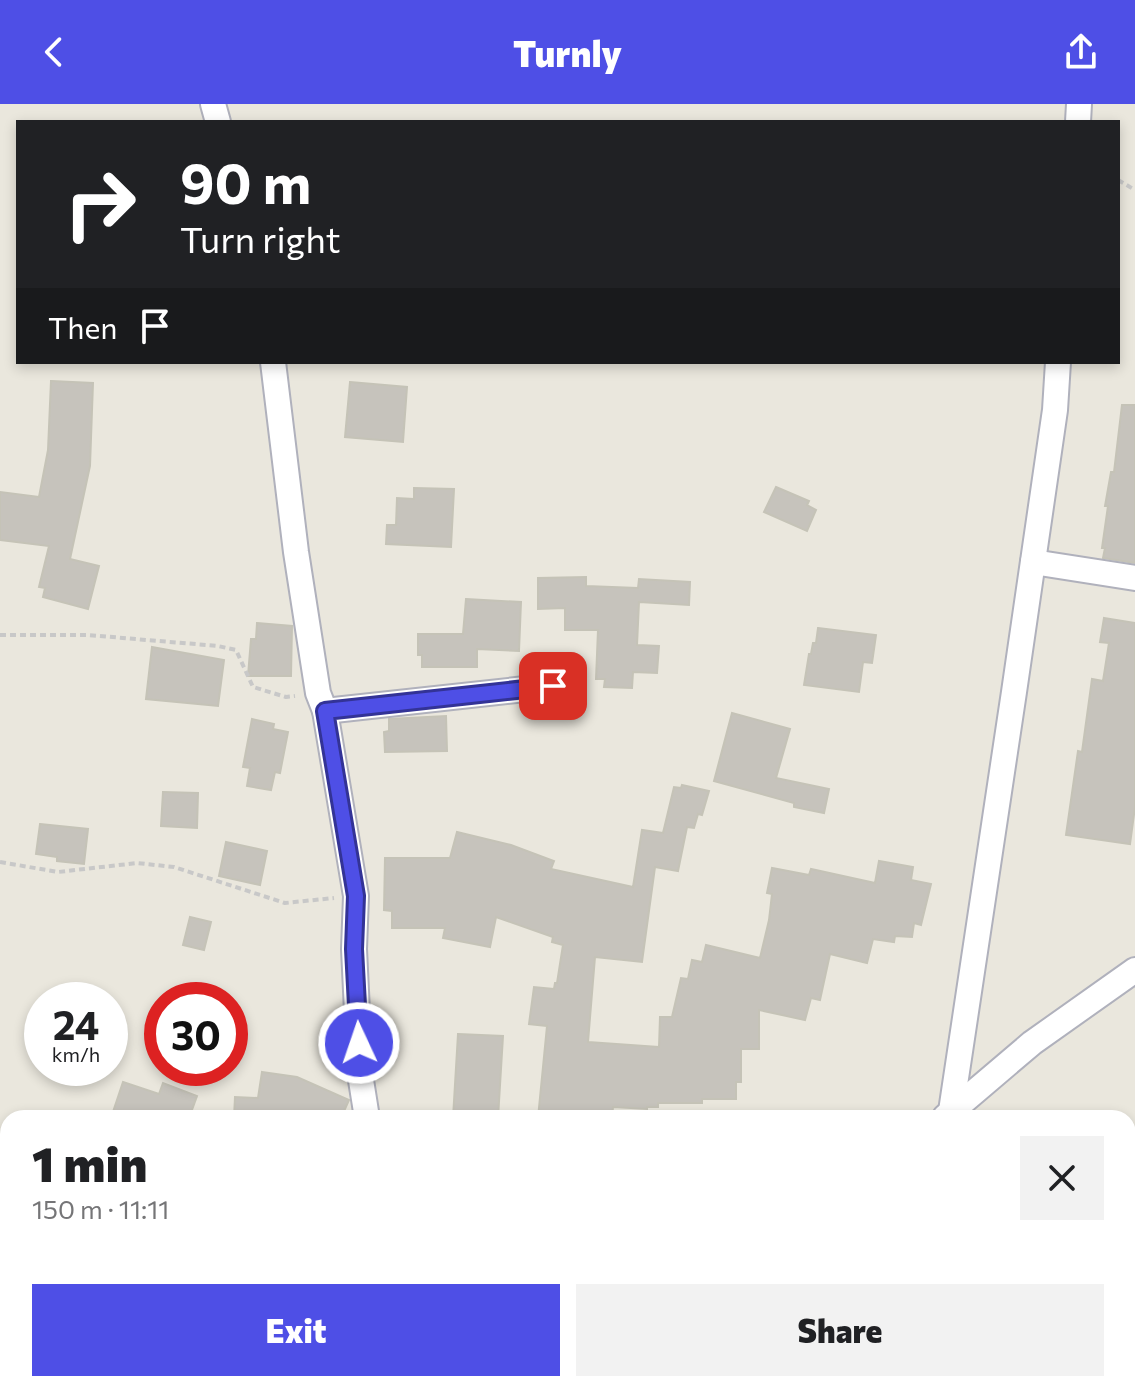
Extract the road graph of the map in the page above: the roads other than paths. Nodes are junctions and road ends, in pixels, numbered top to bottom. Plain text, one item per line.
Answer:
1 (273, 364) edge
2 (1058, 364) edge
3 (1033, 562) junction
4 (1135, 578) edge
5 (553, 686) dead end
6 (321, 702) junction
7 (1135, 970) edge
8 (366, 1110) edge
9 (949, 1110) edge
10 (956, 1110) edge

1 - 6 street
2 - 3 street
3 - 4 street
3 - 9 street
5 - 6 street
6 - 8 street
7 - 10 street

